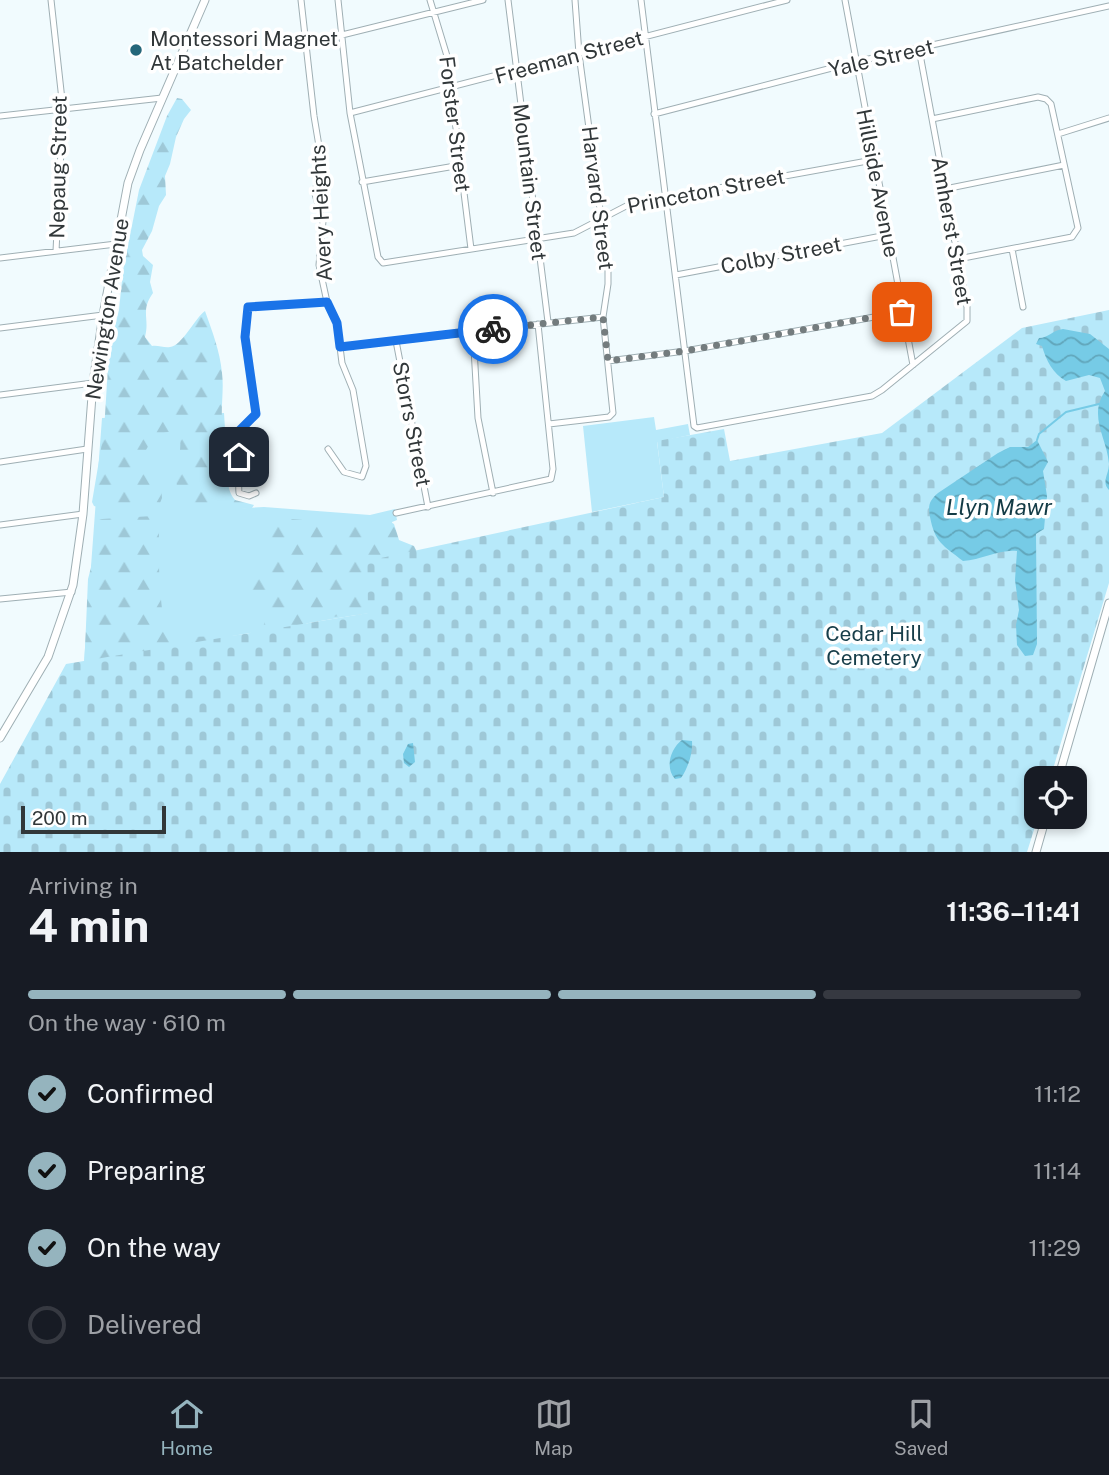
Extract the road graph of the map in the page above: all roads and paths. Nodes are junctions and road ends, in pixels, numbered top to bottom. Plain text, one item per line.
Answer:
1 (51, 0) edge
2 (205, 0) edge
3 (301, 0) edge
4 (338, 0) edge
5 (430, 0) edge
6 (483, 0) edge
7 (508, 0) edge
8 (575, 0) edge
9 (641, 0) edge
10 (787, 0) edge
11 (845, 0) edge
12 (1109, 6) edge
13 (434, 12) junction
14 (342, 35) junction
15 (645, 37) junction
16 (919, 49) junction
17 (579, 54) junction
18 (855, 62) junction
19 (516, 71) junction
20 (450, 88) junction
21 (162, 98) junction
22 (63, 109) junction
23 (350, 113) junction
24 (654, 114) junction
25 (0, 116) edge
26 (1109, 118) edge
27 (932, 119) junction
28 (1058, 134) junction
29 (873, 160) junction
30 (461, 165) junction
31 (1065, 166) junction
32 (362, 182) junction
33 (945, 189) junction
34 (664, 198) junction
35 (601, 219) junction
36 (887, 235) junction
37 (537, 239) junction
38 (117, 244) junction
39 (471, 249) junction
40 (1012, 249) junction
41 (56, 251) junction
42 (0, 258) edge
43 (958, 259) junction
44 (676, 275) junction
45 (327, 302) junction
46 (1023, 307) dead end
47 (902, 312) junction
48 (103, 315) junction
49 (603, 317) junction
50 (548, 322) junction
51 (538, 324) junction
52 (0, 328) edge
53 (473, 331) junction
54 (396, 341) junction
55 (340, 347) junction
56 (685, 351) junction
57 (608, 361) junction
58 (913, 365) junction
59 (93, 383) junction
60 (0, 395) edge
61 (549, 424) junction
62 (88, 449) junction
63 (328, 449) dead end
64 (0, 462) edge
65 (256, 493) dead end
66 (493, 493) junction
67 (428, 507) junction
68 (396, 513) dead end
69 (83, 514) junction
70 (0, 525) edge
71 (72, 592) junction
72 (0, 599) edge
73 (1109, 603) edge
74 (0, 738) edge
75 (1062, 766) edge
76 (1043, 829) edge
77 (1036, 852) edge

1 - 22 street, Nepaug Street
2 - 21 main road, Newington Avenue
3 - 45 street, Avery Heights
4 - 14 street
5 - 13 street, Forster Street
6 - 13 street
7 - 19 street, Mountain Street
8 - 17 street, Harvard Street
9 - 15 street
10 - 15 street, Freeman Street
11 - 18 street, Hillside Avenue
12 - 16 street, Yale Street
13 - 14 street
13 - 20 street, Forster Street
14 - 23 street
15 - 17 street, Freeman Street
15 - 24 street
16 - 18 street, Yale Street
16 - 27 street, Amherst Street
17 - 19 street, Freeman Street
17 - 35 street, Harvard Street
18 - 24 street, Yale Street
18 - 29 street, Hillside Avenue
19 - 20 street, Freeman Street
19 - 37 street, Mountain Street
20 - 23 street, Freeman Street
20 - 30 street, Forster Street
21 - 22 street
21 - 38 main road, Newington Avenue
22 - 25 street
22 - 41 street, Nepaug Street
23 - 32 street
24 - 34 street
26 - 28 street
27 - 28 street
27 - 33 street, Amherst Street
28 - 31 street
29 - 34 street, Princeton Street
29 - 36 street, Hillside Avenue
30 - 32 street
30 - 39 street, Forster Street
31 - 33 street
31 - 40 street
32 - 39 street, Princeton Street
33 - 43 street, Amherst Street
34 - 35 street, Princeton Street
34 - 44 street
35 - 37 street, Princeton Street
35 - 49 street, Harvard Street
36 - 44 street, Colby Street
36 - 47 street, Hillside Avenue
37 - 39 street, Princeton Street
37 - 50 street, Mountain Street
38 - 41 street
38 - 48 main road, Newington Avenue
40 - 43 street
40 - 46 street
41 - 42 street
43 - 58 street, Amherst Street
44 - 56 street
45 - 55 street, Avery Heights
45 - 65 street, Avery Heights
47 - 56 street
47 - 58 street, Hillside Avenue
48 - 52 street
48 - 59 main road, Newington Avenue
49 - 50 street
49 - 57 street, Harvard Street
50 - 51 street
51 - 53 street
51 - 61 street
53 - 54 street
53 - 66 street
54 - 55 street
54 - 67 street, Storrs Street
55 - 63 street, Avery Heights
56 - 57 street
56 - 58 street, Amherst Street
57 - 61 street, Harvard Street
59 - 60 street
59 - 62 main road, Newington Avenue
61 - 66 street
62 - 64 street
62 - 69 main road, Newington Avenue
66 - 67 street
67 - 68 street
69 - 70 street
69 - 71 main road, Newington Avenue
71 - 72 street
71 - 74 main road, Newington Avenue
73 - 75 main road
76 - 77 main road

